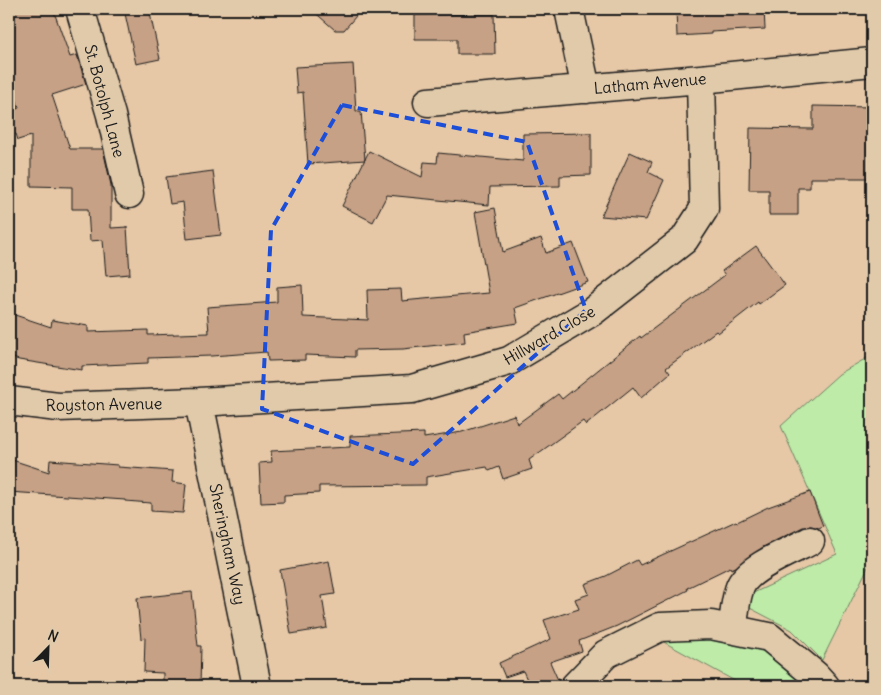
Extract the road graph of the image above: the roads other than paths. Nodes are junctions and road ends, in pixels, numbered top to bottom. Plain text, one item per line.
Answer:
1 (80, 9) edge
2 (569, 9) edge
3 (872, 62) edge
4 (701, 79) junction
5 (586, 89) junction
6 (428, 102) dead end
7 (129, 194) dead end
8 (9, 401) edge
9 (199, 402) junction
10 (810, 541) dead end
11 (733, 630) junction
12 (257, 686) edge
13 (574, 686) edge
14 (826, 686) edge

1 - 7 street, St. Botolph Lane
2 - 5 street
3 - 4 street, Latham Avenue
4 - 5 street, Latham Avenue
4 - 9 street, Hillward Close
5 - 6 street, Latham Avenue
8 - 9 street, Royston Avenue
9 - 12 street, Sheringham Way
10 - 11 street
11 - 13 street
11 - 14 street

